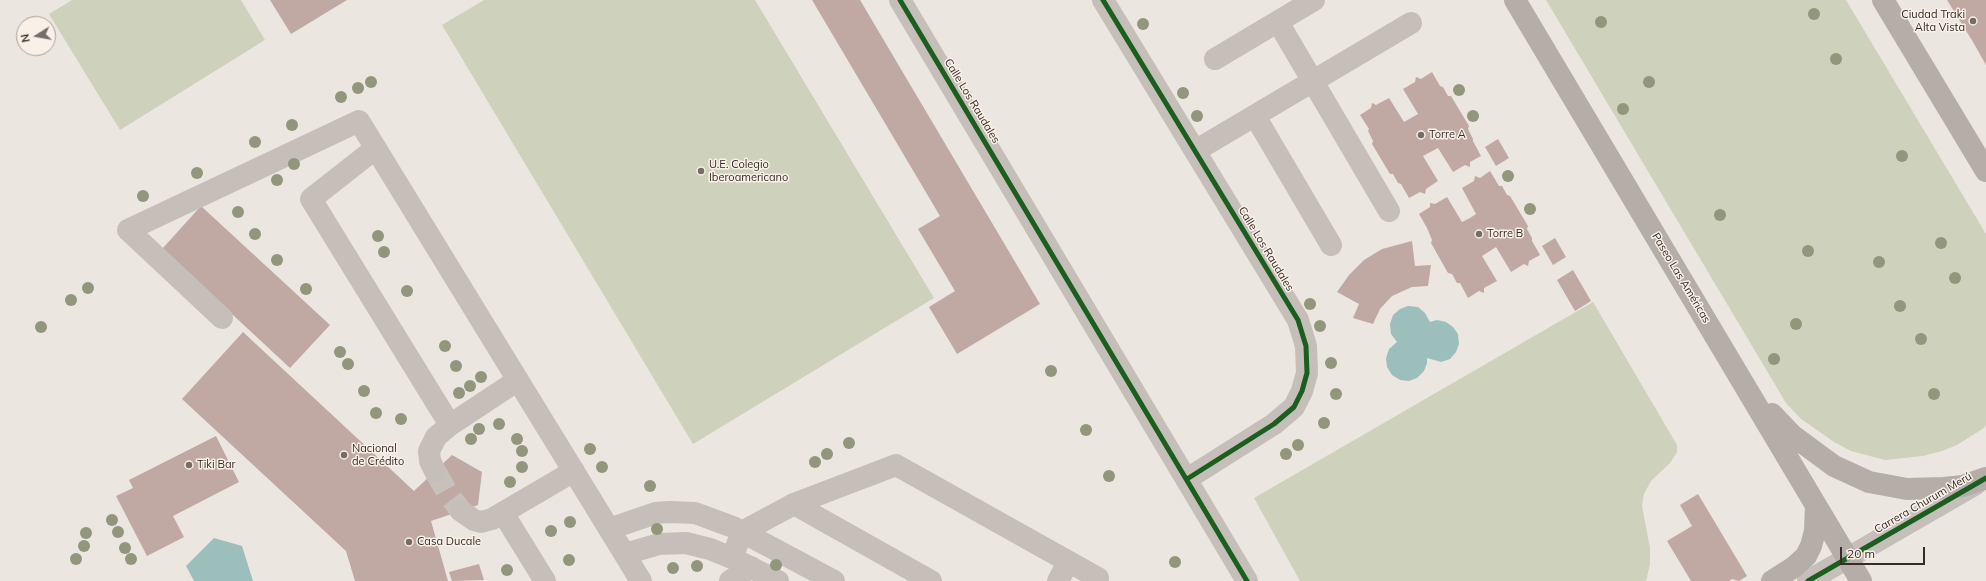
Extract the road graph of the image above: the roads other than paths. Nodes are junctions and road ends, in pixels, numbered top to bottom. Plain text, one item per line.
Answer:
1 (900, 0) edge
2 (1103, 0) edge
3 (1314, 0) edge
4 (1515, 0) edge
5 (1883, 0) edge
6 (1278, 22) junction
7 (1411, 23) dead end
8 (1215, 59) dead end
9 (1313, 82) junction
10 (1255, 116) junction
11 (376, 148) junction
12 (1195, 151) junction
13 (1986, 171) edge
14 (1389, 211) dead end
15 (1331, 245) dead end
16 (222, 318) dead end
17 (518, 380) junction
18 (1746, 387) junction
19 (450, 425) junction
20 (435, 471) tunnel mouth
21 (574, 471) junction
22 (1986, 478) edge
23 (1188, 479) junction
24 (794, 504) junction
25 (1816, 504) junction
26 (461, 511) tunnel mouth
27 (503, 513) junction
28 (609, 528) junction
29 (742, 532) junction
30 (625, 554) junction
31 (1847, 557) junction
32 (1068, 562) junction
33 (741, 563) junction
34 (1098, 578) dead end
35 (545, 581) edge
36 (641, 581) edge
37 (730, 581) edge
38 (778, 581) edge
39 (834, 581) edge
40 (931, 581) edge
41 (1058, 581) edge
42 (1247, 581) edge
43 (1772, 581) edge
44 (1808, 581) edge
45 (1861, 581) edge

1 - 23 street, Calle Los Raudales
2 - 12 street, Calle Los Raudales
3 - 6 street
4 - 18 main road, Paseo Las Américas
5 - 13 main road
6 - 8 street
6 - 9 street
7 - 9 street
9 - 10 street
9 - 14 street
10 - 12 street
10 - 15 street
11 - 16 street
11 - 17 street
11 - 19 street
12 - 23 street, Calle Los Raudales
17 - 19 street
17 - 21 street
18 - 22 main road
18 - 25 main road, Paseo Las Américas
19 - 20 street
21 - 27 street
21 - 28 street
22 - 31 street, Carrera Churum Merú
23 - 42 street, Calle Los Raudales
24 - 29 street
24 - 32 street
24 - 40 street
25 - 31 main road, Paseo Las Américas
25 - 43 main road
26 - 27 street
27 - 35 street
28 - 29 street
28 - 30 street
29 - 33 street
29 - 39 street
30 - 33 street
30 - 36 street
31 - 44 street, Carrera Churum Merú
31 - 45 main road, Paseo Las Américas
32 - 34 street
32 - 41 street
33 - 37 street
33 - 38 street

